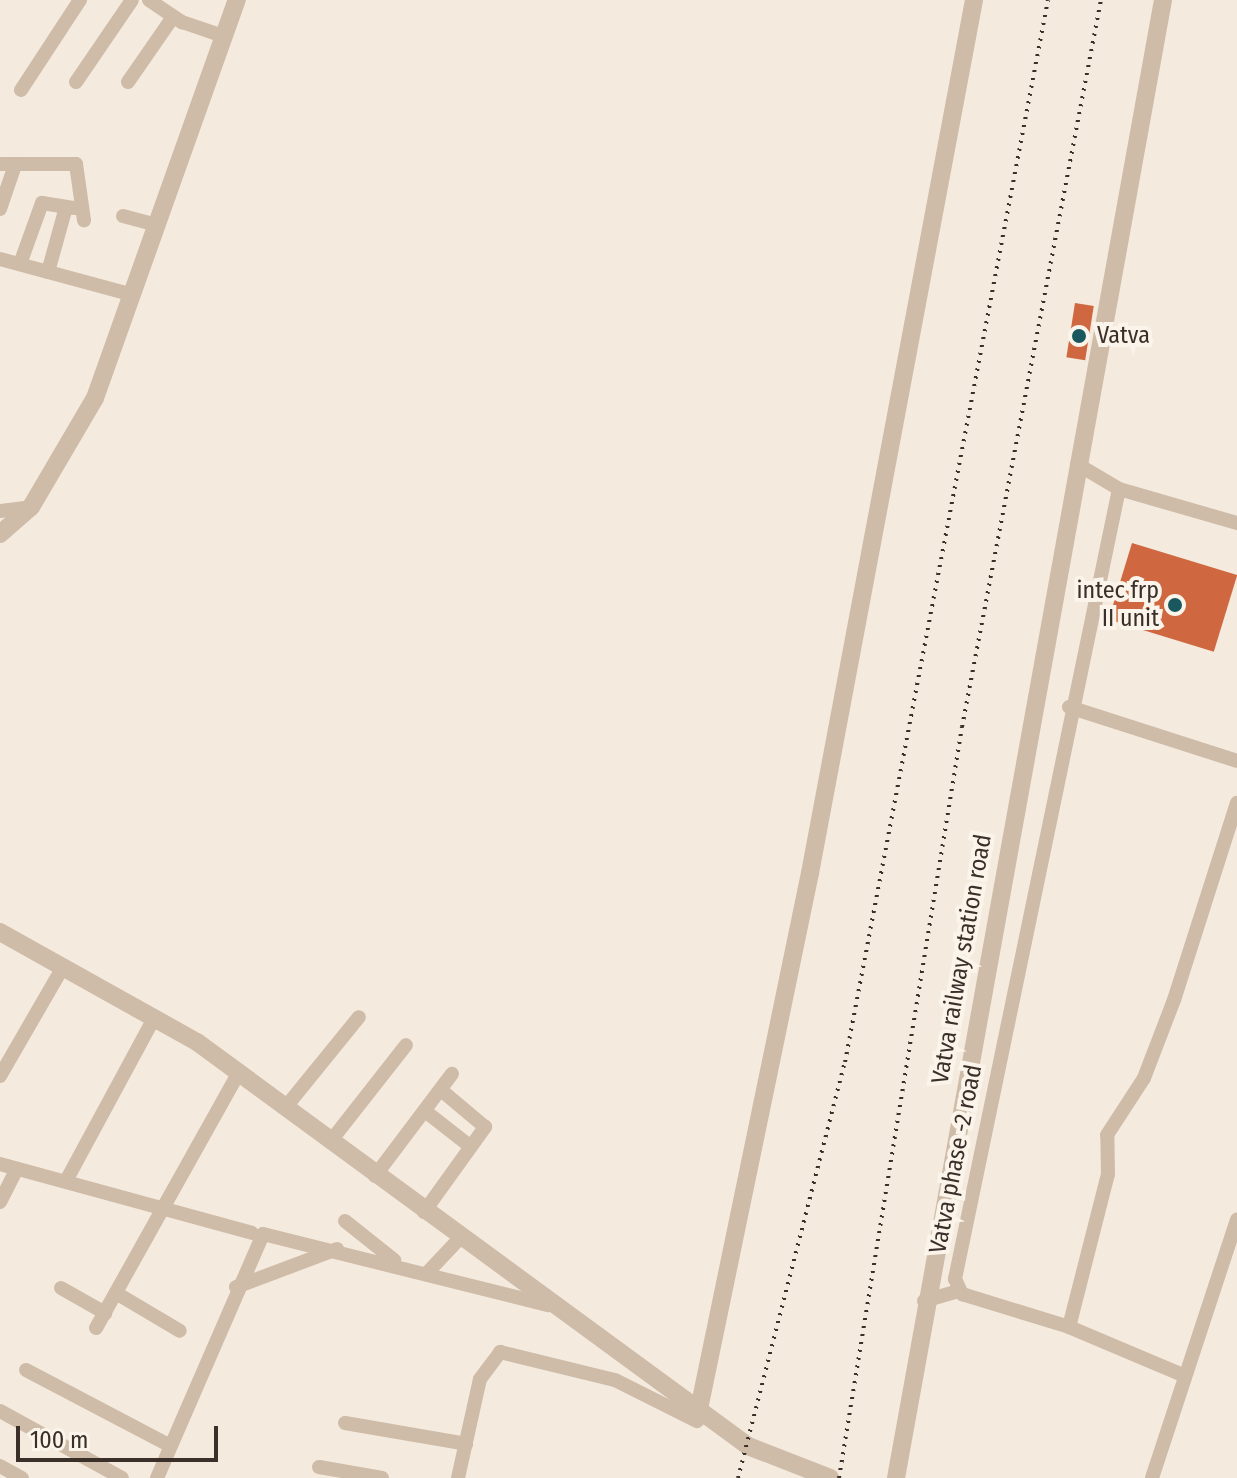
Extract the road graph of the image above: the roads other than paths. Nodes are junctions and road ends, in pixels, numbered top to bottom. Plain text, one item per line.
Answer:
1 (80, 0) edge
2 (132, 0) edge
3 (149, 0) edge
4 (237, 0) edge
5 (974, 0) edge
6 (1163, 0) edge
7 (173, 17) junction
8 (223, 36) junction
9 (76, 82) dead end
10 (128, 82) dead end
11 (21, 90) dead end
12 (7, 164) edge
13 (66, 207) junction
14 (0, 209) edge
15 (123, 216) dead end
16 (157, 225) junction
17 (0, 259) edge
18 (20, 264) junction
19 (48, 272) junction
20 (133, 295) junction
21 (1078, 457) junction
22 (1119, 489) junction
23 (31, 507) junction
24 (0, 511) edge
25 (1237, 523) edge
26 (0, 534) edge
27 (1069, 707) junction
28 (1237, 761) edge
29 (1237, 803) edge
30 (0, 932) edge
31 (63, 967) junction
32 (359, 1017) dead end
33 (154, 1018) junction
34 (406, 1045) dead end
35 (238, 1074) junction
36 (452, 1074) dead end
37 (0, 1076) edge
38 (441, 1090) junction
39 (285, 1108) junction
40 (425, 1111) junction
41 (330, 1142) junction
42 (471, 1147) junction
43 (0, 1164) edge
44 (17, 1169) junction
45 (375, 1176) junction
46 (66, 1181) junction
47 (0, 1202) edge
48 (165, 1206) junction
49 (424, 1212) junction
50 (1237, 1220) edge
51 (345, 1221) dead end
52 (252, 1233) dead end
53 (460, 1238) junction
54 (338, 1248) junction
55 (400, 1264) junction
56 (428, 1272) junction
57 (236, 1287) junction
58 (61, 1288) dead end
59 (959, 1291) junction
60 (116, 1293) junction
61 (924, 1301) junction
62 (548, 1305) junction
63 (105, 1313) junction
64 (1069, 1327) junction
65 (96, 1328) dead end
66 (180, 1331) dead end
67 (26, 1370) dead end
68 (1185, 1376) junction
69 (0, 1411) edge
70 (698, 1415) junction
71 (345, 1423) dead end
72 (466, 1444) junction
73 (169, 1445) junction
74 (0, 1466) edge
75 (319, 1467) dead end
76 (22, 1478) edge
77 (122, 1478) edge
78 (157, 1478) edge
79 (382, 1478) edge
80 (458, 1478) edge
81 (830, 1478) edge
82 (896, 1478) edge
83 (1152, 1478) edge

1 - 11 street
2 - 9 street
3 - 7 street
4 - 8 street
5 - 70 street
6 - 21 street, Vatva railway station road
7 - 8 street
7 - 10 street
8 - 16 street
12 - 13 street
12 - 14 street
13 - 18 street
13 - 19 street
15 - 16 street
16 - 20 street
17 - 18 street
18 - 19 street
19 - 20 street
20 - 23 street
21 - 22 street
21 - 61 street, Vatva railway station road
22 - 25 street
22 - 27 street, Vatva phase -2 road
23 - 24 street
23 - 26 street
27 - 28 street
27 - 59 street, Vatva phase -2 road
29 - 64 street
30 - 31 street
31 - 33 street
31 - 37 street
32 - 39 street
33 - 35 street
33 - 46 street
34 - 41 street
35 - 39 street
35 - 48 street
36 - 38 street
38 - 40 street
38 - 42 street
39 - 41 street
40 - 42 street
40 - 45 street
41 - 45 street
42 - 49 street
43 - 44 street
44 - 46 street
44 - 47 street
45 - 49 street
46 - 48 street
48 - 52 street
48 - 60 street
49 - 53 street
50 - 68 street
51 - 55 street
53 - 56 street
53 - 62 street
54 - 55 street
54 - 57 street
54 - 57 street
55 - 56 street
56 - 62 street
57 - 73 street
58 - 63 street
59 - 61 street
59 - 64 street, Vatva phase -2 road
60 - 63 street
60 - 66 street
61 - 82 street, Vatva railway station road
62 - 70 street
63 - 65 street
64 - 68 street, Vatva phase -2 road
67 - 73 street
68 - 83 street
69 - 77 street
70 - 72 street
70 - 81 street
71 - 72 street
72 - 80 street
73 - 78 street
74 - 76 street
75 - 79 street

